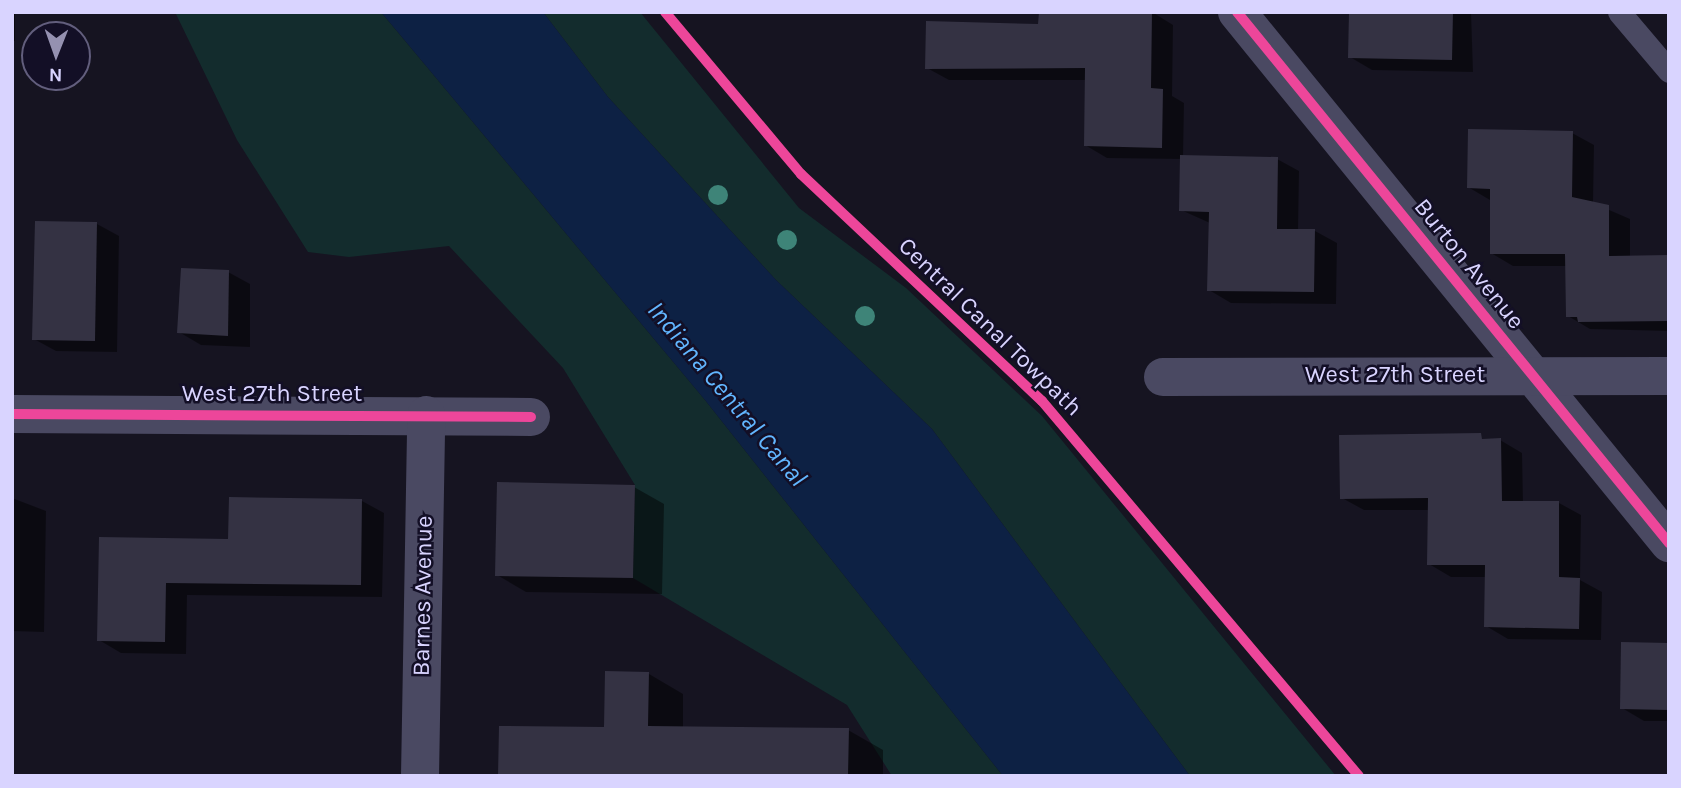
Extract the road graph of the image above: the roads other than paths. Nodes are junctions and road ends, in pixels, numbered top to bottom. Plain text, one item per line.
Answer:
1 (1237, 12) edge
2 (1619, 12) edge
3 (1666, 63) edge
4 (1532, 375) junction
5 (1669, 376) edge
6 (1163, 377) dead end
7 (12, 414) edge
8 (426, 415) junction
9 (531, 417) dead end
10 (1669, 543) edge
11 (420, 776) edge

1 - 4 street, Burton Avenue
2 - 3 lane
4 - 5 street, West 27th Street
4 - 6 street, West 27th Street
4 - 10 street, Burton Avenue
7 - 8 street, West 27th Street
8 - 9 street, West 27th Street
8 - 11 street, Barnes Avenue

